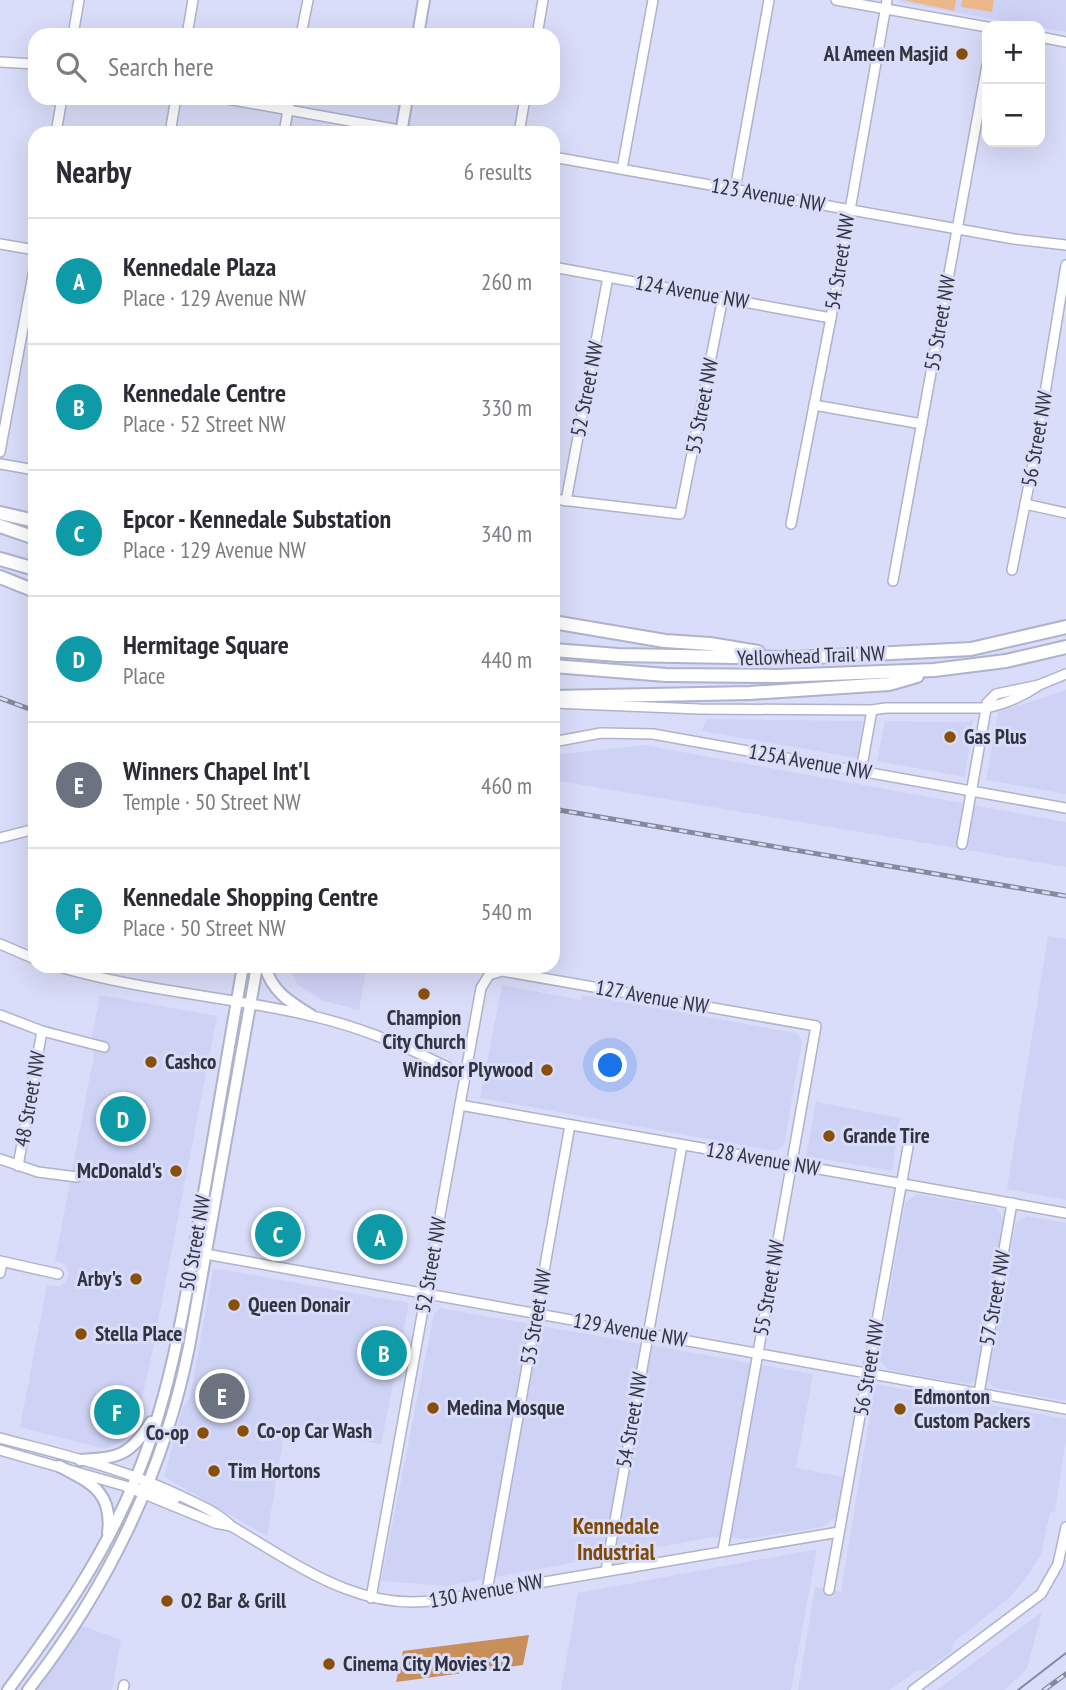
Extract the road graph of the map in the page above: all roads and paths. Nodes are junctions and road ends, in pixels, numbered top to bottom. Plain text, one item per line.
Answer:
1 (79, 0) edge
2 (193, 0) edge
3 (308, 0) edge
4 (424, 0) edge
5 (543, 0) edge
6 (653, 0) edge
7 (769, 0) edge
8 (836, 0) edge
9 (886, 5) edge
10 (982, 26) edge
11 (74, 28) edge
12 (188, 28) edge
13 (302, 28) edge
14 (419, 28) edge
15 (538, 28) edge
16 (1045, 38) edge
17 (1066, 42) edge
18 (0, 62) edge
19 (28, 64) edge
20 (984, 84) edge
21 (61, 105) edge
22 (175, 105) edge
23 (264, 105) edge
24 (288, 105) edge
25 (406, 105) edge
26 (524, 105) edge
27 (288, 109) junction
28 (57, 126) edge
29 (171, 126) edge
30 (285, 126) edge
31 (372, 126) edge
32 (403, 126) edge
33 (520, 126) edge
34 (560, 158) edge
35 (622, 169) junction
36 (735, 189) junction
37 (849, 209) junction
38 (957, 229) junction
39 (0, 244) edge
40 (1066, 245) edge
41 (28, 249) edge
42 (1066, 265) edge
43 (560, 268) edge
44 (608, 277) junction
45 (723, 297) junction
46 (28, 302) edge
47 (831, 318) junction
48 (814, 405) junction
49 (922, 424) junction
50 (0, 452) edge
51 (0, 464) edge
52 (28, 469) edge
53 (560, 500) edge
54 (566, 501) junction
55 (1026, 504) junction
56 (0, 513) edge
57 (1066, 513) edge
58 (28, 519) edge
59 (791, 524) dead end
60 (0, 526) edge
61 (28, 536) edge
62 (0, 559) edge
63 (28, 567) edge
64 (1012, 570) dead end
65 (0, 578) edge
66 (893, 581) dead end
67 (28, 588) edge
68 (560, 623) edge
69 (1066, 627) edge
70 (1066, 646) edge
71 (560, 651) edge
72 (793, 658) junction
73 (560, 667) edge
74 (934, 670) junction
75 (1066, 674) edge
76 (560, 697) edge
77 (560, 703) edge
78 (985, 708) junction
79 (872, 710) junction
80 (560, 741) edge
81 (861, 771) junction
82 (971, 791) junction
83 (1066, 808) edge
84 (28, 831) edge
85 (0, 838) edge
86 (962, 844) dead end
87 (0, 944) edge
88 (28, 956) edge
89 (85, 973) edge
90 (242, 973) edge
91 (256, 973) edge
92 (268, 973) edge
93 (496, 973) edge
94 (522, 973) edge
95 (489, 975) joint
96 (237, 1002) junction
97 (250, 1004) junction
98 (0, 1015) edge
99 (311, 1015) junction
100 (816, 1026) joint
101 (42, 1031) junction
102 (104, 1047) dead end
103 (465, 1076) junction
104 (460, 1105) junction
105 (570, 1125) junction
106 (682, 1145) junction
107 (908, 1147) dead end
108 (0, 1159) edge
109 (791, 1164) junction
110 (18, 1166) junction
111 (77, 1177) dead end
112 (902, 1184) junction
113 (1012, 1203) junction
114 (1066, 1213) edge
115 (199, 1253) junction
116 (1, 1261) edge
117 (0, 1273) edge
118 (58, 1274) dead end
119 (426, 1293) junction
120 (537, 1313) junction
121 (647, 1333) junction
122 (757, 1353) junction
123 (868, 1373) junction
124 (979, 1393) junction
125 (160, 1408) junction
126 (1066, 1409) edge
127 (0, 1438) edge
128 (0, 1450) edge
129 (80, 1460) junction
130 (59, 1465) junction
131 (137, 1477) junction
132 (146, 1488) junction
133 (131, 1489) junction
134 (231, 1526) junction
135 (1066, 1527) edge
136 (839, 1532) junction
137 (107, 1539) junction
138 (723, 1550) junction
139 (606, 1571) junction
140 (829, 1590) dead end
141 (487, 1591) junction
142 (371, 1598) junction
143 (8, 1690) edge
144 (28, 1690) edge
145 (913, 1690) edge

1 - 11 street
2 - 12 street
3 - 13 street
4 - 14 main road
5 - 15 street
6 - 35 street
7 - 36 street
8 - 9 street
9 - 10 street
9 - 37 street, 54 Street NW
16 - 17 street
18 - 19 street
20 - 38 street, 55 Street NW
21 - 28 street
22 - 29 street
23 - 27 street
24 - 27 street
25 - 32 main road
26 - 33 street
27 - 30 street
27 - 31 street
34 - 35 street, 123 Avenue NW
35 - 36 street, 123 Avenue NW
36 - 37 street, 123 Avenue NW
37 - 38 street, 123 Avenue NW
37 - 47 street, 54 Street NW
38 - 40 street, 123 Avenue NW
38 - 49 street, 55 Street NW
39 - 41 street
42 - 55 street, 56 Street NW
43 - 44 street, 124 Avenue NW
44 - 45 street, 124 Avenue NW
44 - 54 street, 52 Street NW
45 - 47 street, 124 Avenue NW
45 - 54 street, 53 Street NW
46 - 50 street
47 - 48 street, 54 Street NW
48 - 49 street
48 - 59 street, 54 Street NW
49 - 66 street, 55 Street NW
51 - 52 street
53 - 54 street
55 - 57 street
55 - 64 street, 56 Street NW
56 - 58 highway
60 - 61 highway
62 - 63 highway
65 - 67 highway
68 - 72 highway
69 - 72 highway, Yellowhead Trail NW
70 - 74 highway, Yellowhead Trail NW
71 - 72 highway, Yellowhead Trail NW
73 - 74 highway, Yellowhead Trail NW
74 - 76 highway
75 - 78 street
77 - 79 street
78 - 79 street
78 - 82 street
79 - 81 street
80 - 81 street, 125A Avenue NW
81 - 82 street, 125A Avenue NW
82 - 83 street, 125A Avenue NW
82 - 86 street
84 - 85 street
87 - 88 street
89 - 96 street
90 - 96 main road, 50 Street NW
91 - 97 main road, 50 Street NW
92 - 99 main road
93 - 95 street, 127 Avenue NW
94 - 100 street, 127 Avenue NW
95 - 103 street, 52 Street NW
96 - 97 street
96 - 115 main road, 50 Street NW
97 - 99 street
97 - 115 main road, 50 Street NW
98 - 101 street
99 - 103 street
100 - 109 street, 55 Street NW
101 - 102 street
101 - 110 street, 48 Street NW
103 - 104 street, 52 Street NW
104 - 105 street, 128 Avenue NW
104 - 119 street, 52 Street NW
105 - 106 street, 128 Avenue NW
105 - 120 street, 53 Street NW
106 - 109 street, 128 Avenue NW
106 - 121 street, 54 Street NW
107 - 112 street, 56 Street NW
108 - 110 street
109 - 112 street, 128 Avenue NW
109 - 122 street, 55 Street NW
110 - 111 street
112 - 113 street, 128 Avenue NW
112 - 123 street, 56 Street NW
113 - 114 street, 128 Avenue NW
113 - 124 street, 57 Street NW
115 - 119 street, 129 Avenue NW
115 - 125 main road, 50 Street NW
115 - 132 main road, 50 Street NW
116 - 117 street
116 - 118 street
119 - 120 street, 129 Avenue NW
119 - 142 street, 52 Street NW
120 - 121 street, 129 Avenue NW
120 - 141 street, 53 Street NW
121 - 122 street, 129 Avenue NW
121 - 139 street, 54 Street NW
122 - 123 street, 129 Avenue NW
122 - 138 street, 55 Street NW
123 - 124 street, 129 Avenue NW
123 - 136 street, 56 Street NW
124 - 126 street, 129 Avenue NW
125 - 129 main road
125 - 131 main road, 50 Street NW
127 - 129 street
128 - 130 street
129 - 131 street
130 - 133 street
130 - 137 main road
131 - 132 street
131 - 133 main road, 50 Street NW
132 - 133 street
132 - 134 street, 130 Avenue NW
132 - 134 street, 130 Avenue NW
132 - 144 main road, 50 Street NW
133 - 137 main road, 50 Street NW
134 - 142 street, 130 Avenue NW
135 - 145 street
136 - 138 street, 130 Avenue NW
136 - 140 street, 56 Street NW
137 - 143 main road, 50 Street NW
138 - 139 street, 130 Avenue NW
139 - 141 street, 130 Avenue NW
141 - 142 street, 130 Avenue NW

